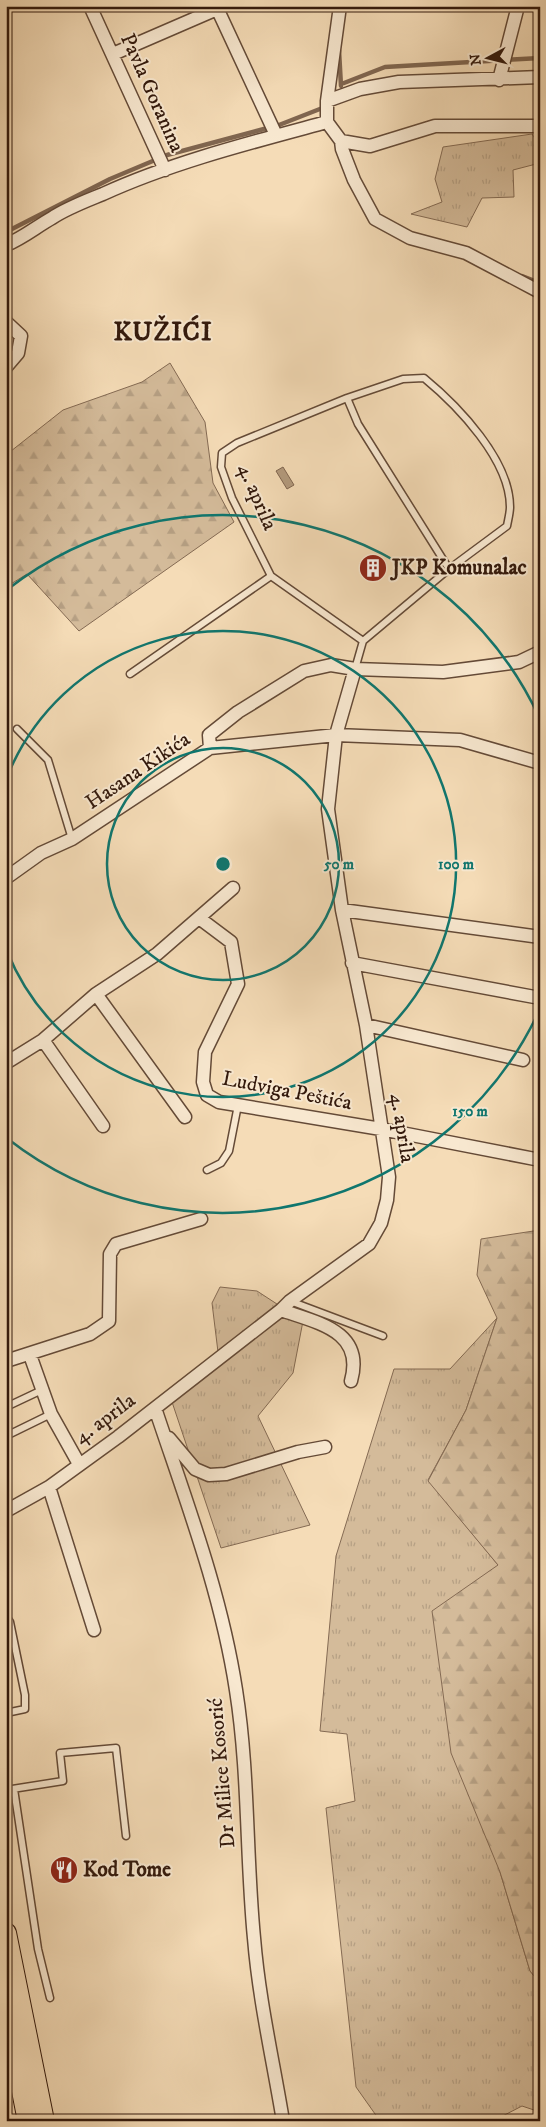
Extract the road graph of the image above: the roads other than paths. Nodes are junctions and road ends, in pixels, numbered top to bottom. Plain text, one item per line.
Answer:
1 (90, 6) edge
2 (340, 6) edge
3 (518, 6) edge
4 (217, 8) edge
5 (113, 54) junction
6 (540, 77) edge
7 (499, 80) junction
8 (327, 101) junction
9 (327, 122) junction
10 (540, 126) edge
11 (276, 135) junction
12 (341, 141) junction
13 (165, 170) junction
14 (6, 245) edge
15 (540, 292) edge
16 (6, 322) edge
17 (6, 367) edge
18 (347, 398) junction
19 (449, 569) junction
20 (271, 576) junction
21 (363, 641) junction
22 (540, 652) edge
23 (355, 669) junction
24 (130, 674) dead end
25 (17, 729) dead end
26 (336, 734) junction
27 (210, 748) junction
28 (540, 763) edge
29 (72, 839) junction
30 (6, 878) edge
31 (233, 888) dead end
32 (342, 910) junction
33 (200, 918) junction
34 (540, 937) edge
35 (352, 962) junction
36 (96, 994) junction
37 (540, 998) edge
38 (366, 1026) junction
39 (43, 1040) junction
40 (523, 1060) dead end
41 (6, 1063) edge
42 (238, 1104) junction
43 (185, 1117) dead end
44 (103, 1126) dead end
45 (382, 1129) junction
46 (540, 1160) edge
47 (207, 1170) dead end
48 (201, 1219) dead end
49 (286, 1306) junction
50 (384, 1336) dead end
51 (30, 1355) junction
52 (6, 1361) edge
53 (351, 1381) dead end
54 (42, 1390) junction
55 (6, 1407) edge
56 (155, 1408) junction
57 (50, 1414) junction
58 (162, 1430) junction
59 (6, 1436) edge
60 (326, 1448) dead end
61 (79, 1464) junction
62 (49, 1487) junction
63 (6, 1511) edge
64 (6, 1616) edge
65 (94, 1630) dead end
66 (6, 1713) edge
67 (14, 1789) junction
68 (6, 1790) edge
69 (126, 1836) dead end
70 (6, 1933) edge
71 (50, 1998) dead end
72 (6, 2010) edge
73 (28, 2121) edge
74 (44, 2121) edge
75 (283, 2121) edge

1 - 5 street, Pavla Goranina
2 - 8 street
3 - 7 street
4 - 5 street
4 - 11 street
5 - 13 street, Pavla Goranina
6 - 7 street
7 - 8 street
8 - 9 street
9 - 11 street, Pavla Goranina
9 - 12 street
10 - 12 street
11 - 13 street, Pavla Goranina
12 - 15 street
13 - 14 street, Pavla Goranina
16 - 17 street
18 - 19 lane
18 - 19 lane
18 - 20 lane, 4. aprila
19 - 21 lane
20 - 21 lane, 4. aprila
20 - 24 lane
21 - 23 lane, 4. aprila
22 - 23 street
23 - 26 street, 4. aprila
23 - 27 street
25 - 29 lane
26 - 27 street, Hasana Kikića
26 - 28 street
26 - 32 street, 4. aprila
27 - 29 street, Hasana Kikića
29 - 30 street, Hasana Kikića
31 - 33 street
32 - 34 street
32 - 35 street, 4. aprila
33 - 36 street
33 - 42 street, Ludviga Peštića
35 - 37 street
35 - 38 street, 4. aprila
36 - 39 street
36 - 43 street
38 - 40 street
38 - 45 street, 4. aprila
39 - 41 street
39 - 44 street
42 - 45 street, Ludviga Peštića
42 - 47 lane
45 - 46 street, Ludviga Peštića
45 - 49 street, 4. aprila
48 - 51 street
49 - 50 lane
49 - 53 street
49 - 56 street, 4. aprila
51 - 52 street
51 - 54 street
54 - 55 lane
54 - 57 street
56 - 58 street, Dr Milice Kosorić
56 - 61 street, 4. aprila
57 - 59 lane
57 - 61 street
58 - 60 street, Dr Milice Kosorić
58 - 75 street, Dr Milice Kosorić
61 - 62 street, 4. aprila
62 - 63 street, 4. aprila
62 - 65 street
64 - 66 lane
67 - 68 lane
67 - 69 lane
67 - 71 lane
70 - 74 main road
72 - 73 main road

